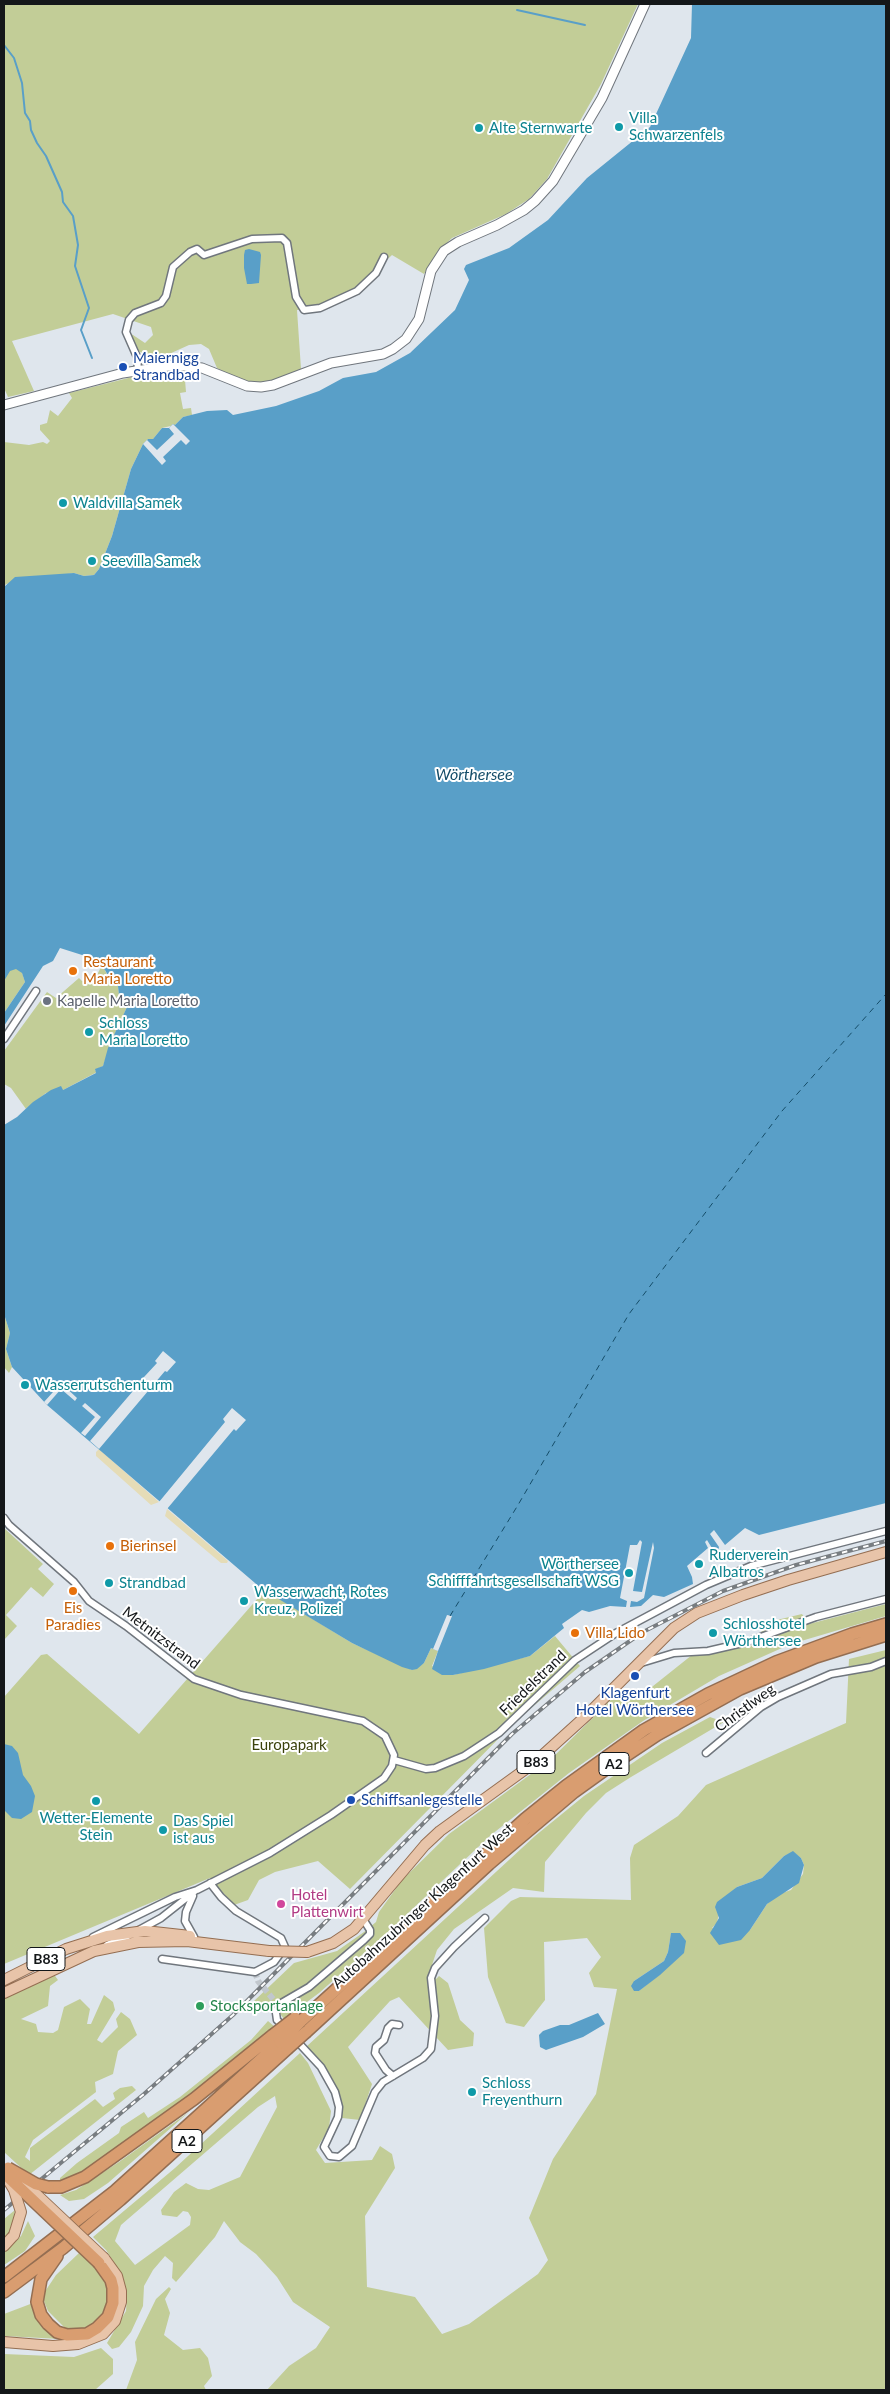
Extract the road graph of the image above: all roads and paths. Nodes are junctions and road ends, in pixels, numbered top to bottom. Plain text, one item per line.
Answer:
1 (645, 4) edge
2 (384, 257) dead end
3 (138, 370) junction
4 (4, 405) edge
5 (36, 991) dead end
6 (4, 1039) edge
7 (4, 1518) edge
8 (886, 1532) edge
9 (886, 1552) edge
10 (886, 1599) edge
11 (886, 1624) edge
12 (886, 1635) edge
13 (886, 1661) edge
14 (636, 1665) junction
15 (706, 1752) dead end
16 (394, 1760) junction
17 (210, 1883) junction
18 (197, 1890) junction
19 (132, 1917) junction
20 (485, 1918) dead end
21 (363, 1919) junction
22 (133, 1935) junction
23 (195, 1938) junction
24 (82, 1943) junction
25 (220, 1944) junction
26 (162, 1959) dead end
27 (4, 1980) edge
28 (4, 1993) edge
29 (301, 2024) junction
30 (399, 2025) dead end
31 (280, 2042) junction
32 (393, 2076) junction
33 (5, 2169) edge
34 (4, 2246) edge
35 (63, 2248) junction
36 (102, 2260) junction
37 (4, 2277) edge
38 (4, 2292) edge
39 (4, 2342) edge

1 - 3 main road
2 - 3 street
3 - 4 main road
5 - 6 street
7 - 16 street, Metnitzstrand
8 - 16 street, Friedelstrand
9 - 14 main road, B83
10 - 14 street
11 - 29 highway, Autobahnzubringer Klagenfurt West / A2
12 - 29 highway, Autobahnzubringer Klagenfurt West / A2
13 - 15 street, Christlweg
14 - 21 main road, B83
16 - 17 street
17 - 18 street
17 - 26 street
18 - 19 street
18 - 22 street
18 - 23 street
19 - 22 street
19 - 24 street
20 - 32 street
21 - 25 main road, B83, bridge
21 - 32 street
22 - 23 main road, B83
22 - 24 main road, B83
22 - 25 main road, B83
22 - 28 main road, B83
23 - 25 main road, B83
24 - 27 main road, B83
29 - 31 highway, Autobahnzubringer Klagenfurt West / A2, bridge
29 - 31 highway, bridge
30 - 32 street
31 - 33 highway, bridge
31 - 35 highway, Autobahnzubringer Klagenfurt West / A2
31 - 37 highway, Autobahnzubringer Klagenfurt West / A2
33 - 34 main road, bridge
33 - 36 highway, bridge
35 - 36 highway
35 - 38 highway, Autobahnzubringer Klagenfurt West / A2
36 - 39 main road

